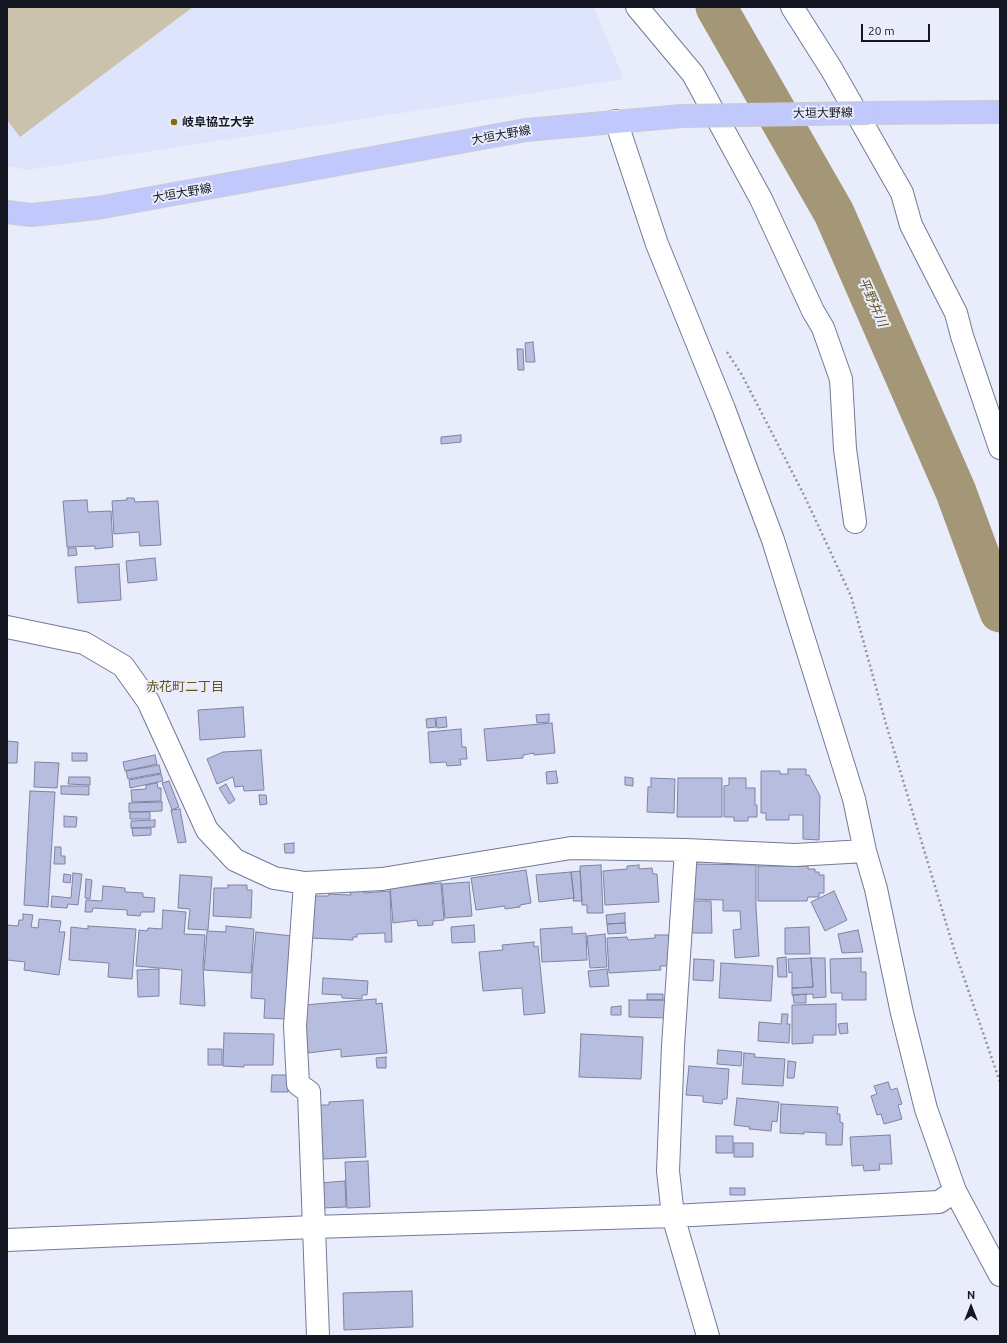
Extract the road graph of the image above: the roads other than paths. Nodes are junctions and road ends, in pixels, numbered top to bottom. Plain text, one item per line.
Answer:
1 (637, 7) edge
2 (792, 7) edge
3 (1000, 112) edge
4 (616, 121) junction
5 (7, 212) edge
6 (1000, 448) edge
7 (856, 522) dead end
8 (7, 626) edge
9 (686, 850) junction
10 (865, 852) junction
11 (305, 883) junction
12 (955, 1191) junction
13 (673, 1216) junction
14 (313, 1227) junction
15 (7, 1240) edge
16 (1000, 1275) edge
17 (318, 1336) edge
18 (708, 1336) edge

1 - 7 street
2 - 6 street
3 - 4 main road, 大垣大野線, bridge
4 - 5 main road, 大垣大野線
4 - 10 street
8 - 11 street
9 - 10 street
9 - 11 street
9 - 13 street
10 - 12 street
11 - 14 street
12 - 13 street
12 - 16 street
13 - 14 street
13 - 18 street
14 - 15 street
14 - 17 street

